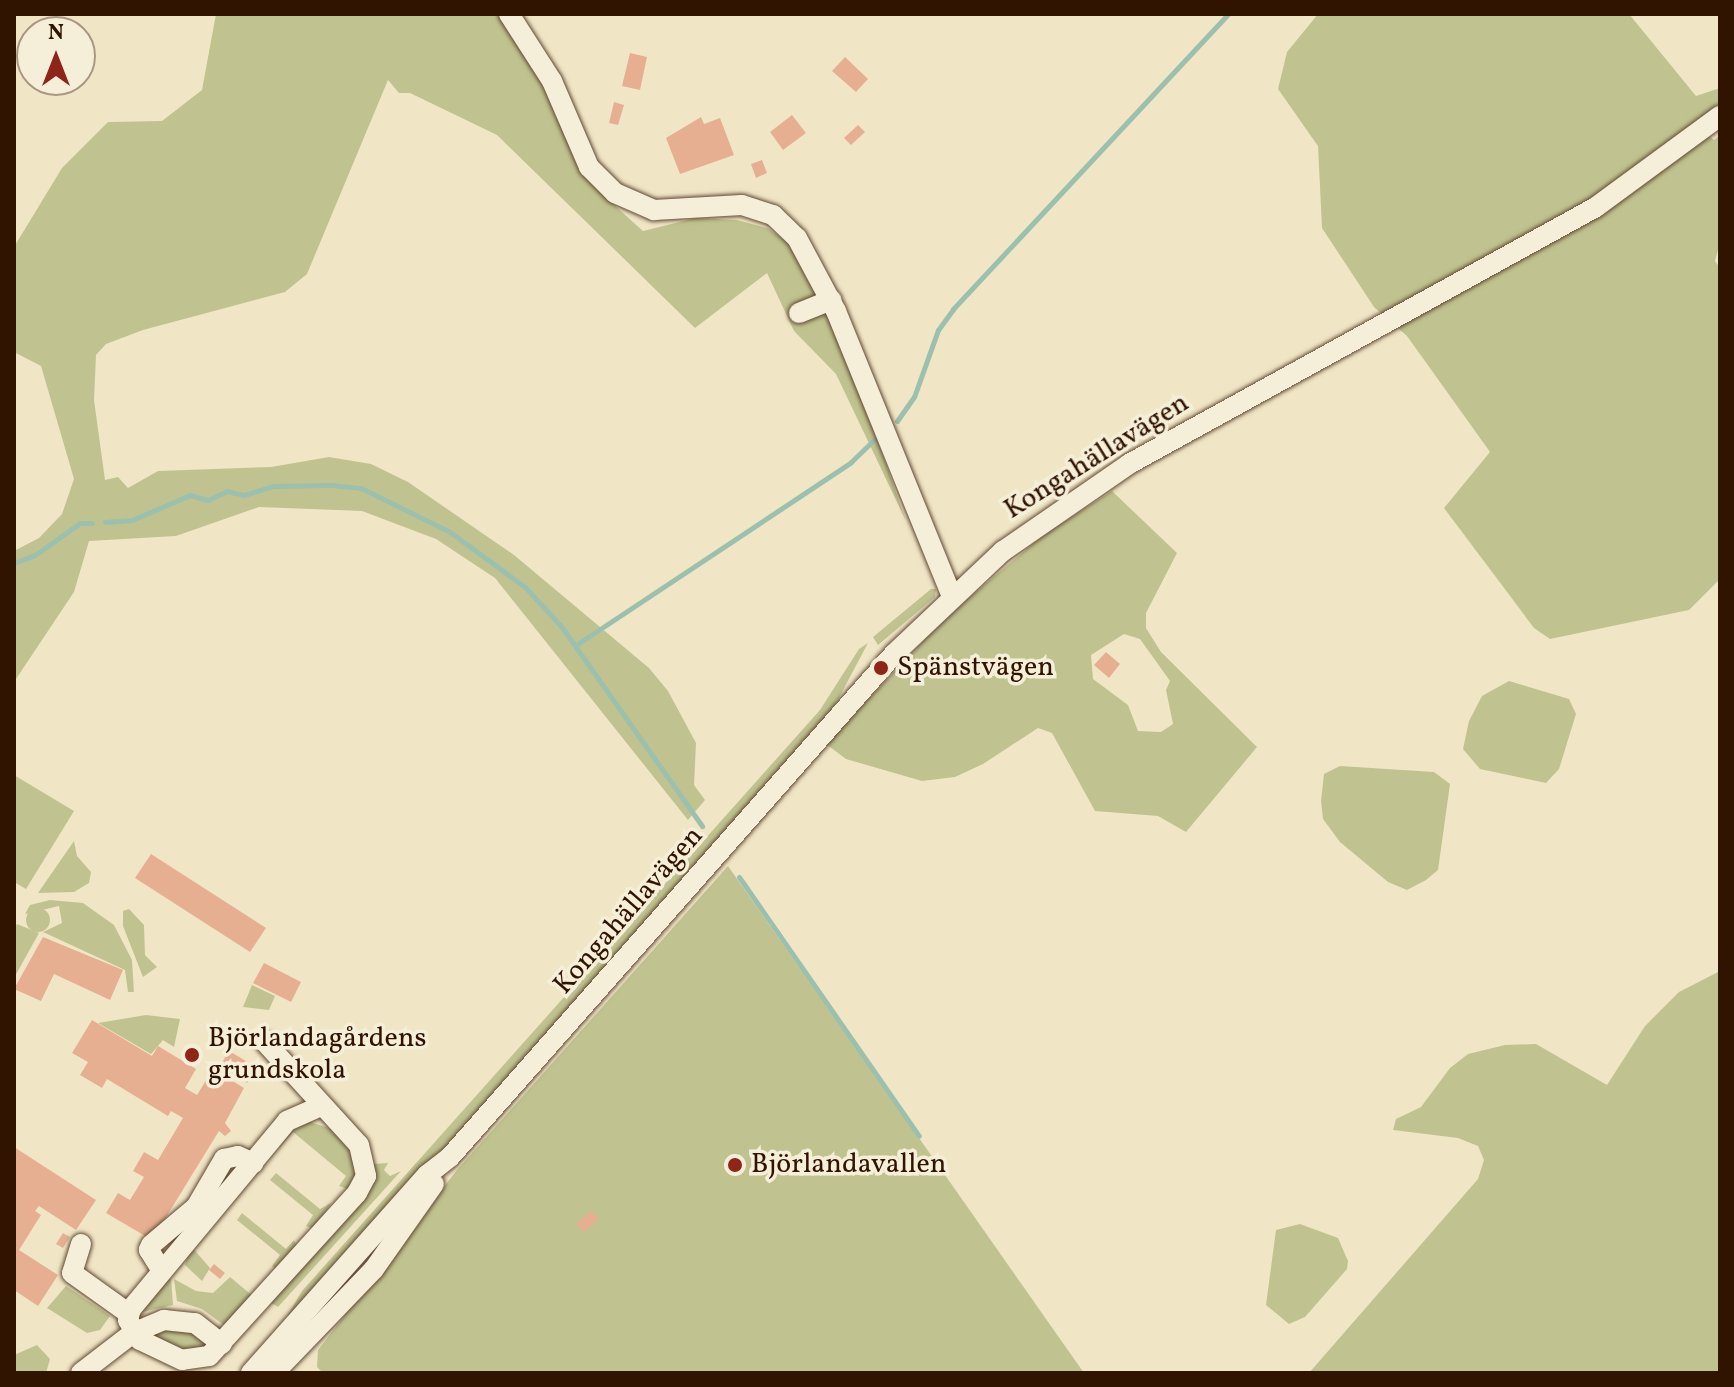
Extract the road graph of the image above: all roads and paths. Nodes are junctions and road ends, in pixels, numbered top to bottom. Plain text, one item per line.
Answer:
1 (509, 14) edge
2 (1720, 116) edge
3 (831, 300) junction
4 (799, 313) dead end
5 (952, 597) junction
6 (265, 1042) dead end
7 (319, 1107) junction
8 (81, 1244) dead end
9 (131, 1323) junction
10 (222, 1344) junction
11 (283, 1364) edge
12 (81, 1373) edge
13 (251, 1373) edge

1 - 3 street
2 - 5 street, Kongahällavägen
3 - 4 street
3 - 5 street
5 - 11 street, Kongahällavägen
6 - 7 street
7 - 9 street
7 - 10 street
8 - 9 street
9 - 10 street
9 - 10 street
9 - 12 street
11 - 13 street, Kongahällavägen

